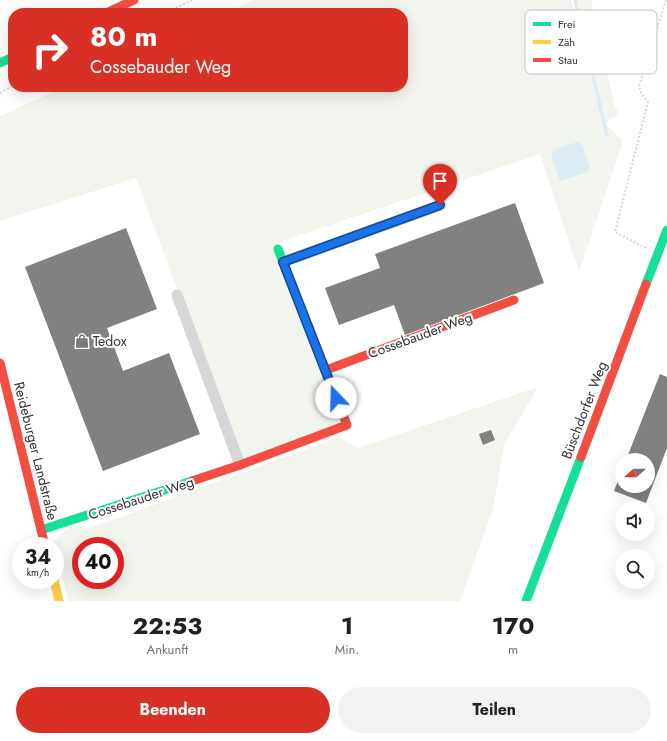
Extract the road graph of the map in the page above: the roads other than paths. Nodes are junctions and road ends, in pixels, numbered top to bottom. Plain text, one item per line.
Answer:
1 (134, 0) edge
2 (117, 8) edge
3 (440, 205) dead end
4 (667, 230) edge
5 (278, 249) dead end
6 (283, 262) junction
7 (177, 295) dead end
8 (514, 300) dead end
9 (0, 363) edge
10 (326, 370) junction
11 (240, 465) junction
12 (41, 530) junction
13 (43, 537) edge
14 (56, 589) edge
15 (59, 601) edge
16 (526, 601) edge

1 - 2 street
3 - 6 street
4 - 16 street, Büschdorfer Weg
5 - 6 street, Cossebauder Weg
6 - 10 street, Cossebauder Weg
7 - 11 street
8 - 10 street, Cossebauder Weg
9 - 12 street, Reideburger Landstraße
10 - 11 street, Cossebauder Weg
11 - 12 street, Cossebauder Weg
12 - 13 street, Reideburger Landstraße
14 - 15 street

